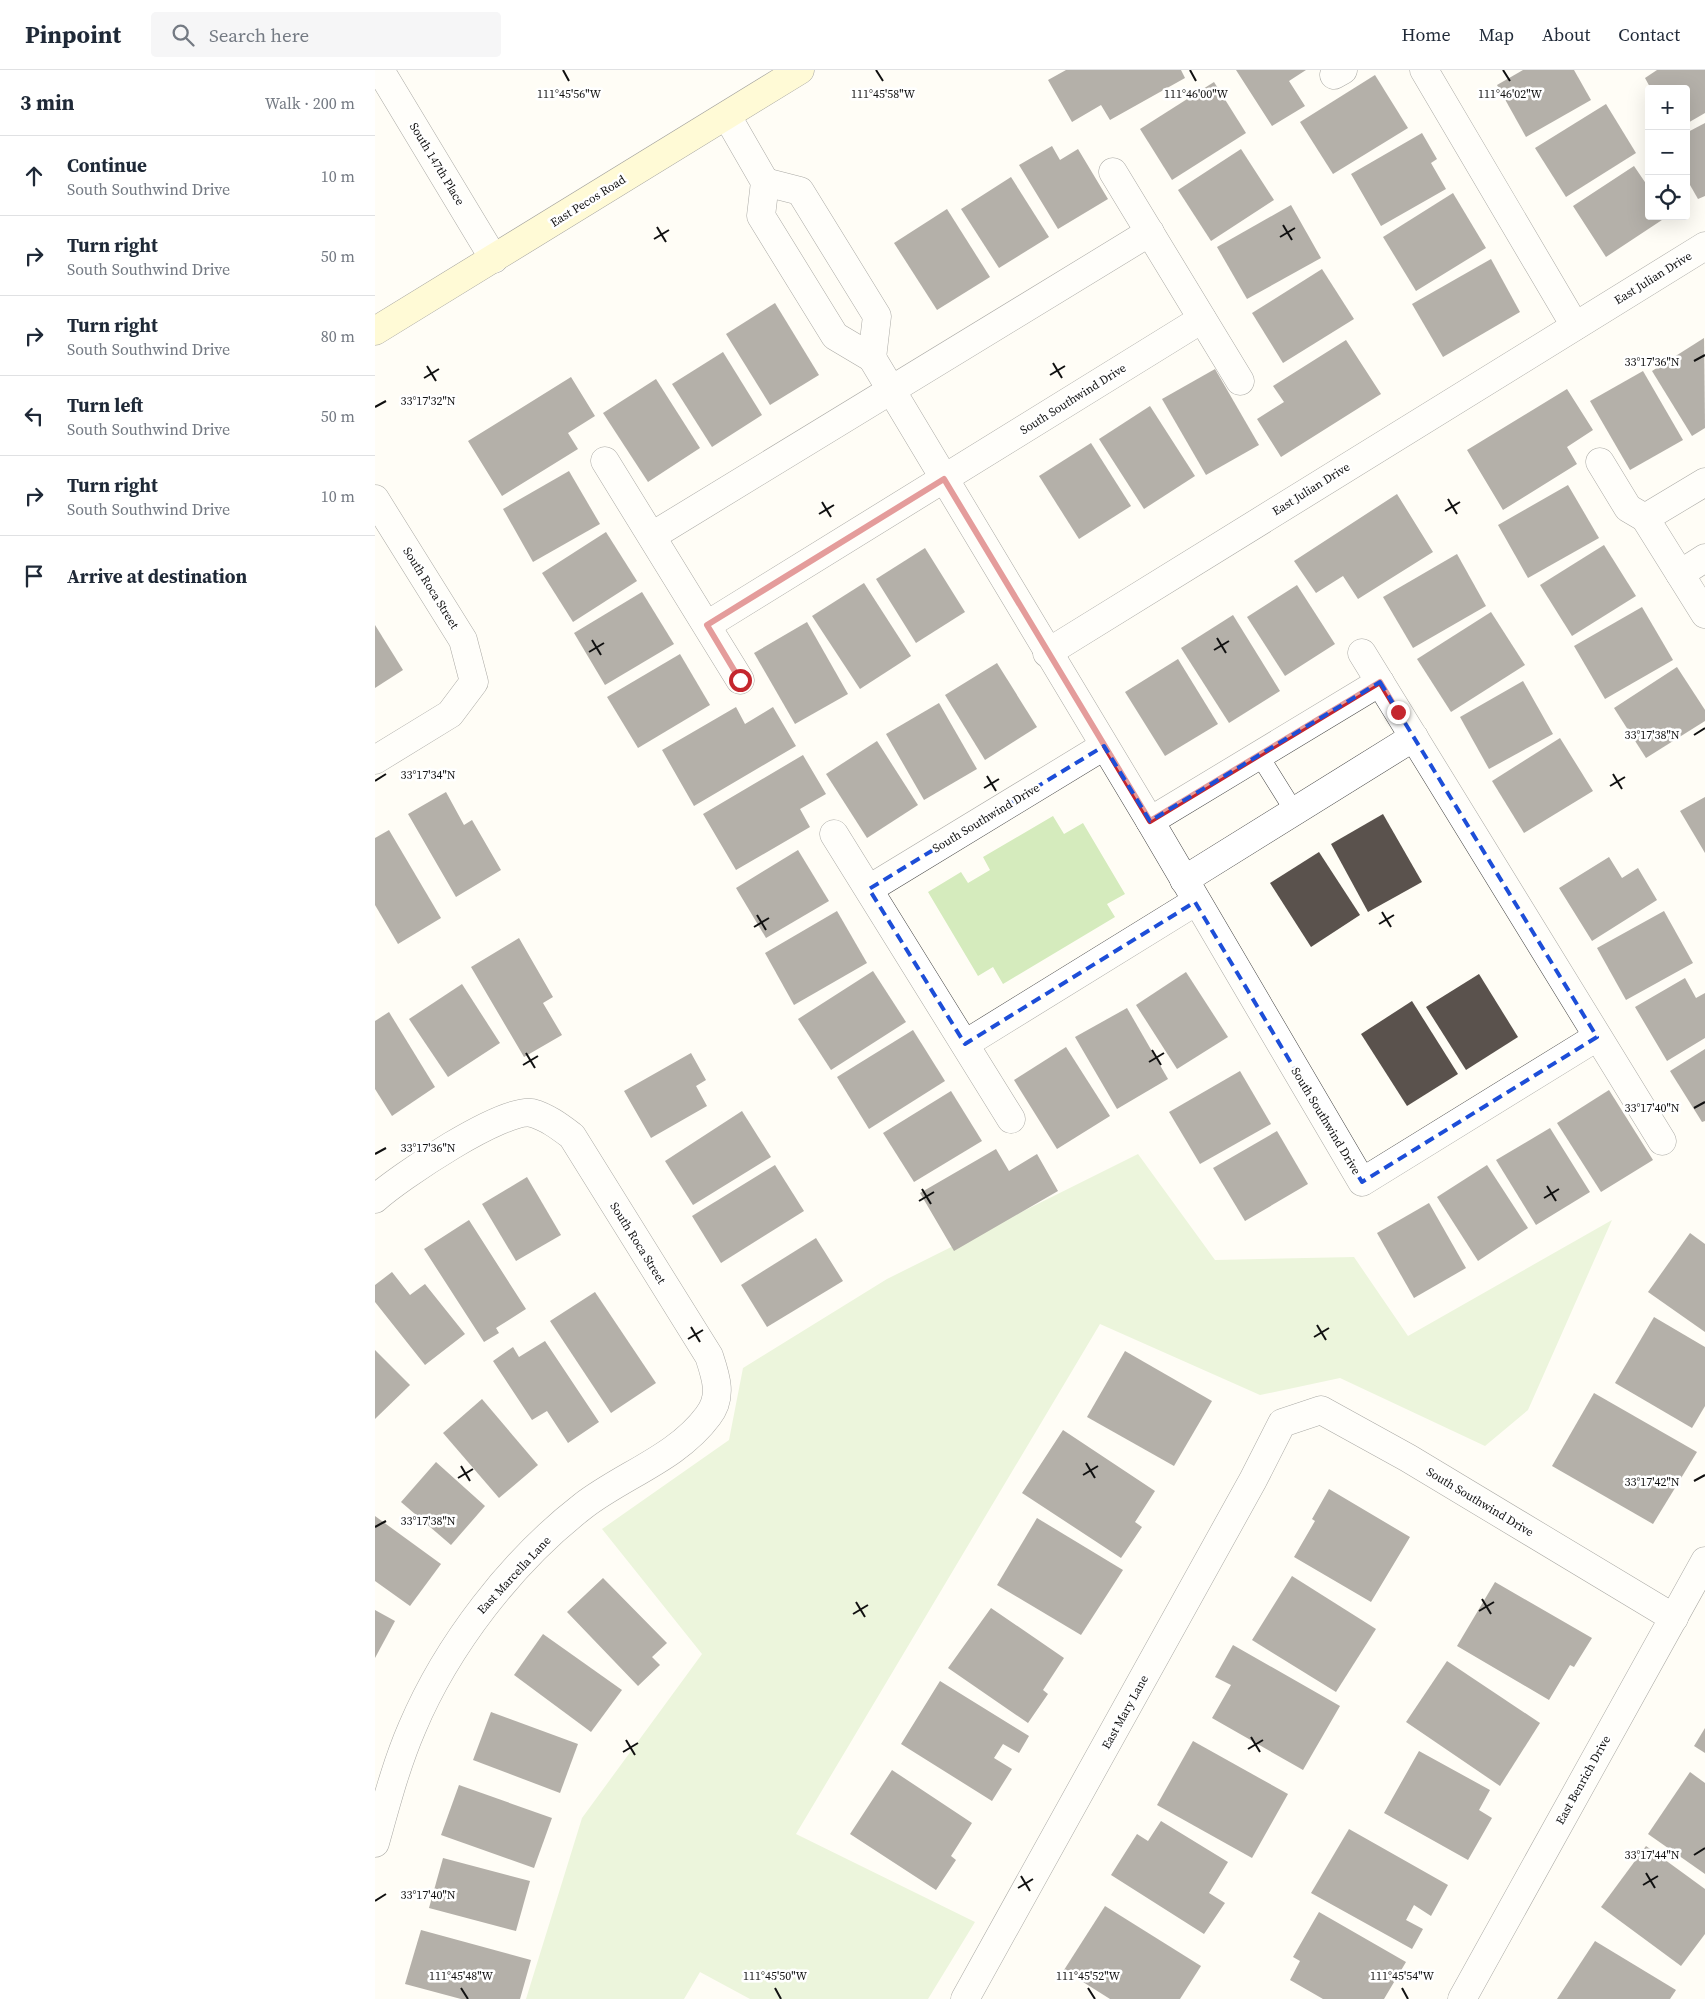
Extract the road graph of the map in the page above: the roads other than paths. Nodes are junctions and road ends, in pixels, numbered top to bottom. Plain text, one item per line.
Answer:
1 (380, 70) edge
2 (800, 70) edge
3 (1424, 70) edge
4 (727, 116) junction
5 (1113, 172) dead end
6 (765, 182) junction
7 (1151, 232) junction
8 (1705, 246) edge
9 (494, 259) junction
10 (1202, 319) junction
11 (1575, 326) junction
12 (375, 332) edge
13 (872, 358) junction
14 (1241, 381) dead end
15 (892, 392) junction
16 (605, 461) dead end
17 (1600, 462) dead end
18 (944, 479) junction
19 (1705, 482) edge
20 (375, 499) edge
21 (1645, 518) junction
22 (652, 536) junction
23 (1705, 558) edge
24 (1679, 574) junction
25 (1705, 614) edge
26 (707, 625) junction
27 (1047, 653) junction
28 (1362, 653) dead end
29 (740, 680) dead end
30 (1380, 682) junction
31 (1414, 737) junction
32 (1104, 746) junction
33 (1259, 755) junction
34 (375, 760) edge
35 (1294, 811) junction
36 (1150, 821) junction
37 (834, 834) dead end
38 (869, 890) junction
39 (1190, 891) junction
40 (1597, 1036) junction
41 (965, 1044) junction
42 (1011, 1119) dead end
43 (1662, 1142) dead end
44 (375, 1199) edge
45 (718, 1395) joint
46 (1282, 1423) joint
47 (1705, 1561) edge
48 (1673, 1618) junction
49 (375, 1843) edge
50 (965, 1999) edge
51 (1462, 1999) edge

1 - 9 street, South 147th Place
2 - 4 main road, East Pecos Road
3 - 11 street
4 - 6 street
4 - 9 main road, East Pecos Road
5 - 7 street
6 - 13 street, South Southwind Drive
6 - 13 street
7 - 10 street
7 - 15 street
8 - 11 street, East Julian Drive
9 - 12 main road, East Pecos Road
10 - 14 street
10 - 18 street, South Southwind Drive
11 - 27 street, East Julian Drive
13 - 15 street, South Southwind Drive
15 - 18 street, South Southwind Drive
15 - 22 street
16 - 22 street
17 - 21 street
18 - 26 street, South Southwind Drive
18 - 27 street, South Southwind Drive
19 - 21 street
20 - 34 street, South Roca Street
21 - 24 street
22 - 26 street
23 - 24 street
24 - 25 street
26 - 29 street
27 - 32 street, South Southwind Drive
28 - 30 street
30 - 31 street
30 - 33 street
31 - 35 street
31 - 40 street
32 - 36 street, South Southwind Drive
32 - 38 street, South Southwind Drive
33 - 35 lane
33 - 36 street
35 - 39 street
36 - 39 street, South Southwind Drive
37 - 38 street
38 - 41 street
39 - 40 street, South Southwind Drive
39 - 41 street
40 - 43 street
41 - 42 street
44 - 45 street, South Roca Street
45 - 49 street, East Marcella Lane
46 - 48 street, South Southwind Drive
46 - 50 street, East Mary Lane
47 - 48 street, East Benrich Drive
48 - 51 street, East Benrich Drive

